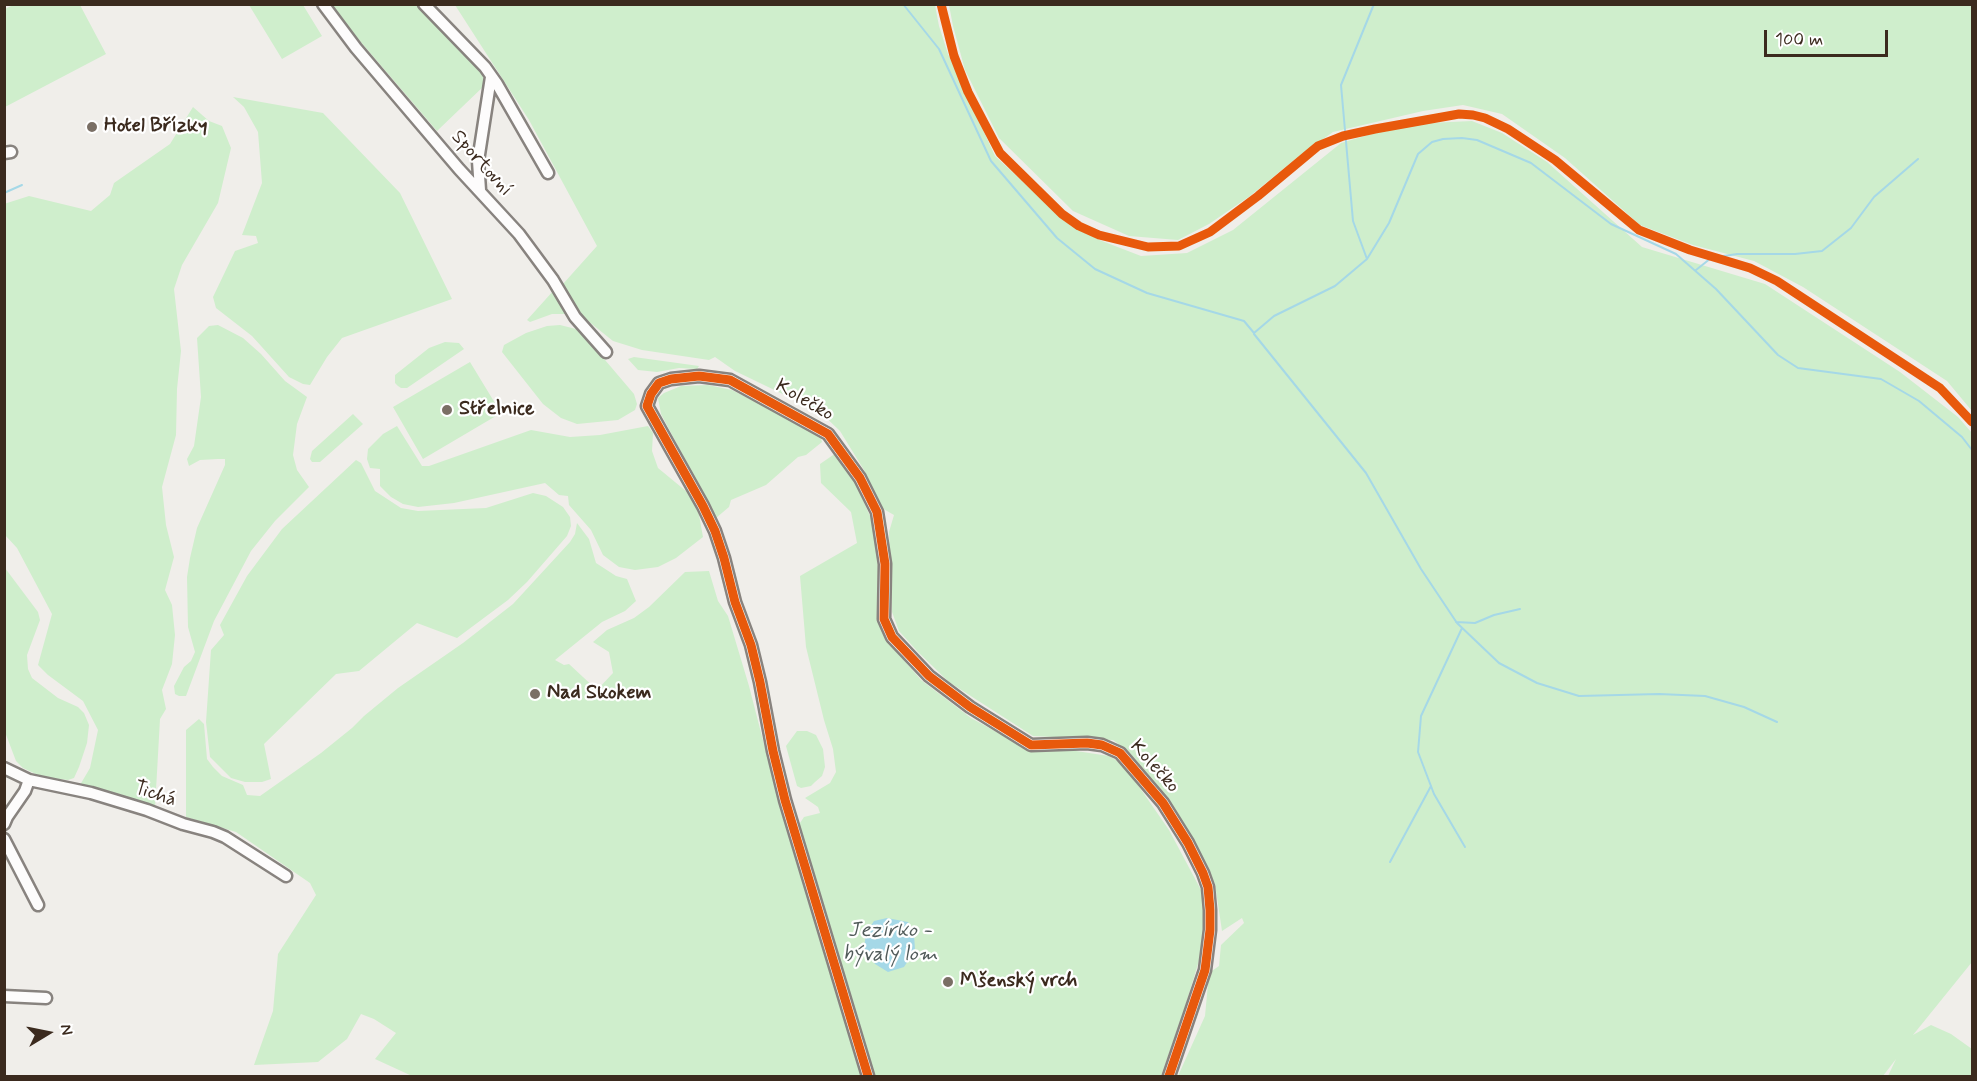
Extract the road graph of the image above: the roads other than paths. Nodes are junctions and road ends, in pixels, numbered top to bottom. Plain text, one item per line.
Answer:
1 (323, 4) edge
2 (424, 4) edge
3 (491, 77) junction
4 (548, 173) dead end
5 (480, 190) junction
6 (606, 352) dead end
7 (4, 768) edge
8 (29, 780) junction
9 (4, 824) edge
10 (4, 839) edge
11 (286, 876) dead end
12 (38, 905) dead end
13 (4, 996) edge
14 (46, 998) dead end
15 (868, 1077) edge
16 (1168, 1077) edge

1 - 5 street, Sportovní
2 - 3 street
3 - 4 street
3 - 5 street
5 - 6 street, Sportovní
7 - 8 street, Tichá
8 - 9 street
8 - 11 street, Tichá
10 - 12 street
13 - 14 street
15 - 16 street, Kolečko

